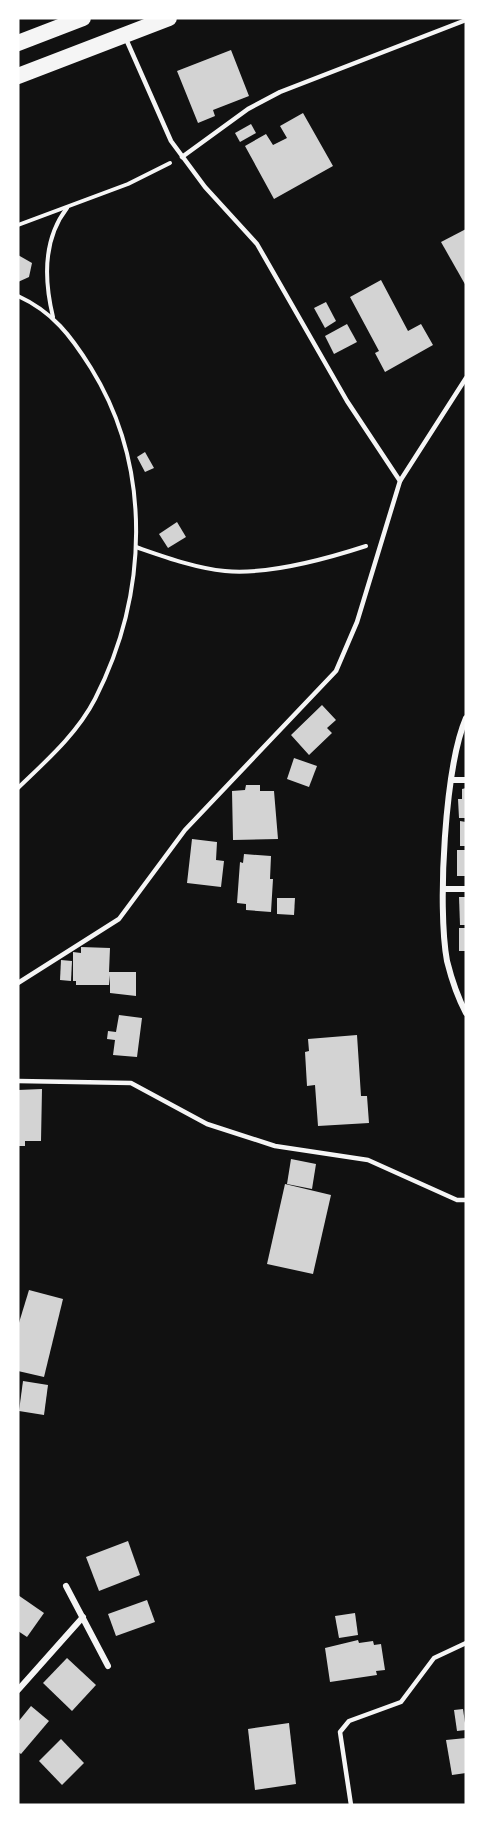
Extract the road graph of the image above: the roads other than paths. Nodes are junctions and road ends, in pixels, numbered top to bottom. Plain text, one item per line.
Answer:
1 (83, 18) edge
2 (169, 18) edge
3 (466, 20) edge
4 (124, 35) junction
5 (18, 43) edge
6 (18, 76) edge
7 (182, 157) junction
8 (466, 378) edge
9 (400, 481) junction
10 (466, 718) edge
11 (451, 780) junction
12 (466, 780) edge
13 (443, 889) junction
14 (466, 889) edge
15 (18, 983) edge
16 (465, 1009) edge
17 (18, 1081) edge
18 (466, 1200) edge
19 (66, 1586) dead end
20 (82, 1617) junction
21 (466, 1643) edge
22 (108, 1666) dead end
23 (18, 1690) edge
24 (351, 1805) edge

1 - 5 highway
2 - 4 highway
3 - 7 lane
4 - 6 highway
4 - 7 lane
7 - 9 lane
8 - 9 lane
9 - 15 lane
10 - 11 street
11 - 12 street
11 - 13 street
13 - 14 street
13 - 16 street
17 - 18 lane
19 - 20 street
20 - 22 street
20 - 23 street
21 - 24 lane

